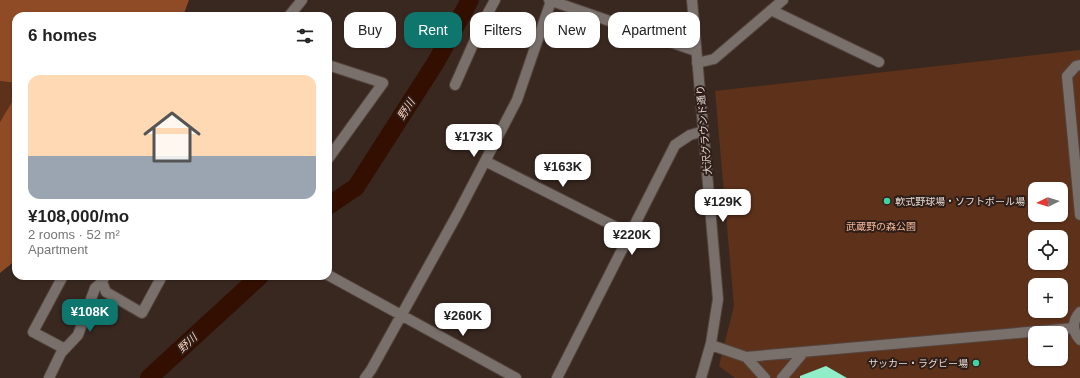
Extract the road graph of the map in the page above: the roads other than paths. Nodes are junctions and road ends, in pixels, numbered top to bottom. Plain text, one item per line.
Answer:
1 (302, 0) edge
2 (495, 0) edge
3 (550, 0) edge
4 (692, 0) edge
5 (783, 0) edge
6 (771, 10) junction
7 (292, 12) edge
8 (696, 50) junction
9 (879, 62) dead end
10 (697, 63) junction
11 (1080, 65) edge
12 (332, 66) edge
13 (455, 85) dead end
14 (704, 131) junction
15 (332, 154) edge
16 (485, 161) junction
17 (1080, 215) edge
18 (630, 234) junction
19 (332, 277) edge
20 (61, 280) edge
21 (103, 280) edge
22 (104, 280) edge
23 (160, 280) edge
24 (1080, 312) edge
25 (400, 316) junction
26 (1074, 328) junction
27 (1080, 340) edge
28 (711, 345) junction
29 (65, 349) junction
30 (803, 353) junction
31 (746, 357) junction
32 (49, 378) edge
33 (365, 378) edge
34 (516, 378) edge
35 (557, 378) edge
36 (701, 378) edge
37 (765, 378) edge
38 (782, 378) edge

1 - 7 street
2 - 13 street
3 - 8 street
3 - 16 street
4 - 8 street, 大沢グラウンド通り
5 - 6 street
6 - 9 street
6 - 10 street
8 - 10 street, 大沢グラウンド通り
10 - 14 street, 大沢グラウンド通り
11 - 17 street
12 - 15 street
14 - 18 street
14 - 28 street, 大沢グラウンド通り
16 - 18 street
16 - 25 street
18 - 35 street
19 - 25 street
20 - 29 street
21 - 29 street
22 - 23 street
24 - 26 street
25 - 33 street
25 - 34 street
26 - 27 street
26 - 30 street
28 - 31 street
28 - 36 street, 大沢グラウンド通り
29 - 32 street
30 - 31 street
30 - 38 street
31 - 37 street

